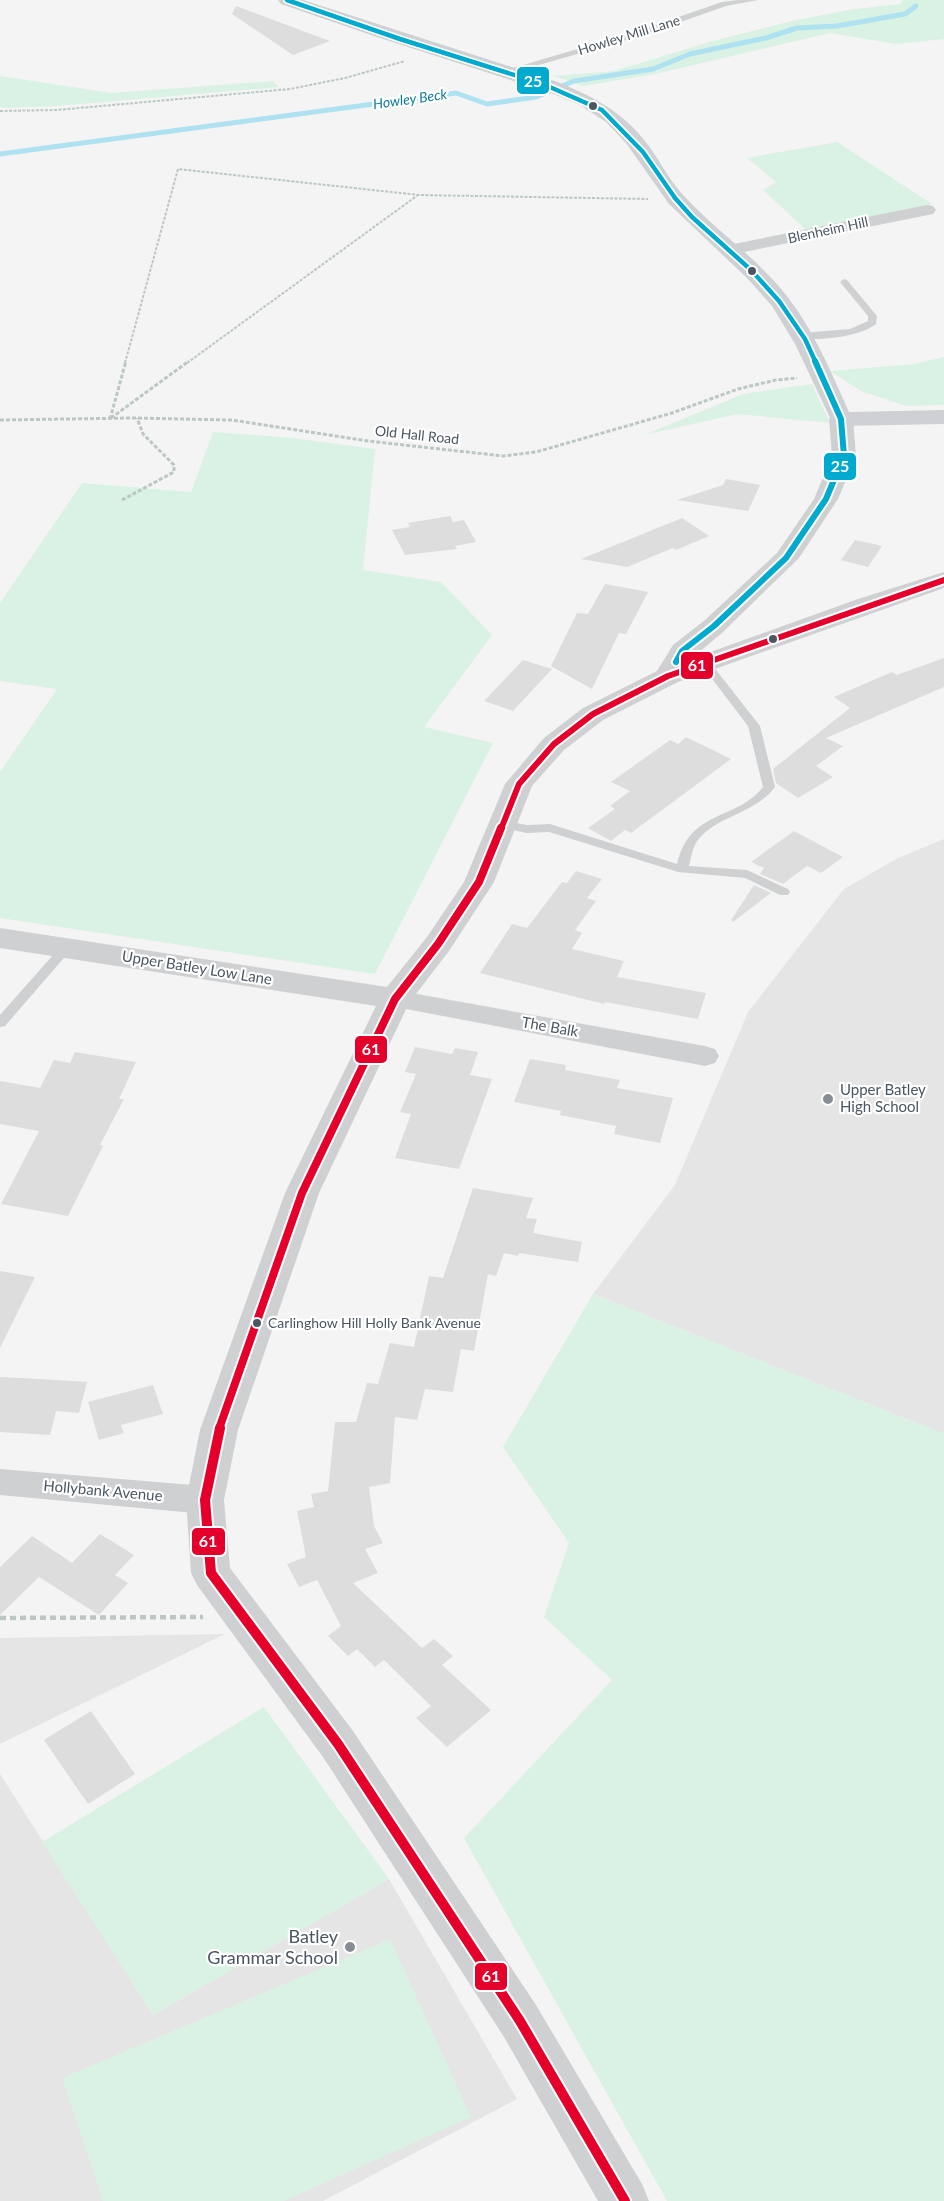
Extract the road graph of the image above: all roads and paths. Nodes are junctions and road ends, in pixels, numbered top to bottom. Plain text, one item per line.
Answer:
1 (287, 0) edge
2 (754, 0) edge
3 (440, 52) junction
4 (504, 72) junction
5 (0, 111) edge
6 (419, 195) junction
7 (675, 198) junction
8 (927, 210) dead end
9 (729, 250) junction
10 (844, 282) dead end
11 (802, 336) junction
12 (821, 376) junction
13 (944, 417) edge
14 (137, 418) junction
15 (904, 418) junction
16 (110, 419) junction
17 (841, 419) junction
18 (0, 420) edge
19 (122, 500) dead end
20 (944, 580) edge
21 (705, 663) junction
22 (668, 676) junction
23 (502, 824) junction
24 (682, 869) junction
25 (784, 892) dead end
26 (0, 938) edge
27 (65, 948) junction
28 (395, 999) junction
29 (0, 1023) edge
30 (705, 1056) dead end
31 (0, 1482) edge
32 (205, 1500) junction
33 (243, 1616) junction
34 (0, 1618) edge
35 (625, 2201) edge

1 - 3 main road
2 - 4 lane, Howley Mill Lane
3 - 4 main road
3 - 5 path
4 - 7 main road
6 - 7 path
6 - 16 path
6 - 16 path
7 - 9 main road
8 - 9 street, Blenheim Hill
9 - 11 main road
10 - 11 lane
11 - 12 main road
12 - 14 path, Old Hall Road
12 - 15 main road
12 - 17 main road
13 - 15 main road
14 - 16 path, Old Hall Road
14 - 19 path
15 - 17 main road
16 - 18 path, Old Hall Road
17 - 22 street
20 - 21 street
21 - 22 street
21 - 24 lane
22 - 23 street
23 - 24 lane
23 - 28 street
24 - 25 lane
26 - 27 street, Upper Batley Low Lane
27 - 28 street, Upper Batley Low Lane
27 - 29 lane
28 - 30 street, The Balk
28 - 32 street
31 - 32 street, Hollybank Avenue
32 - 33 street
33 - 34 path
33 - 35 street

